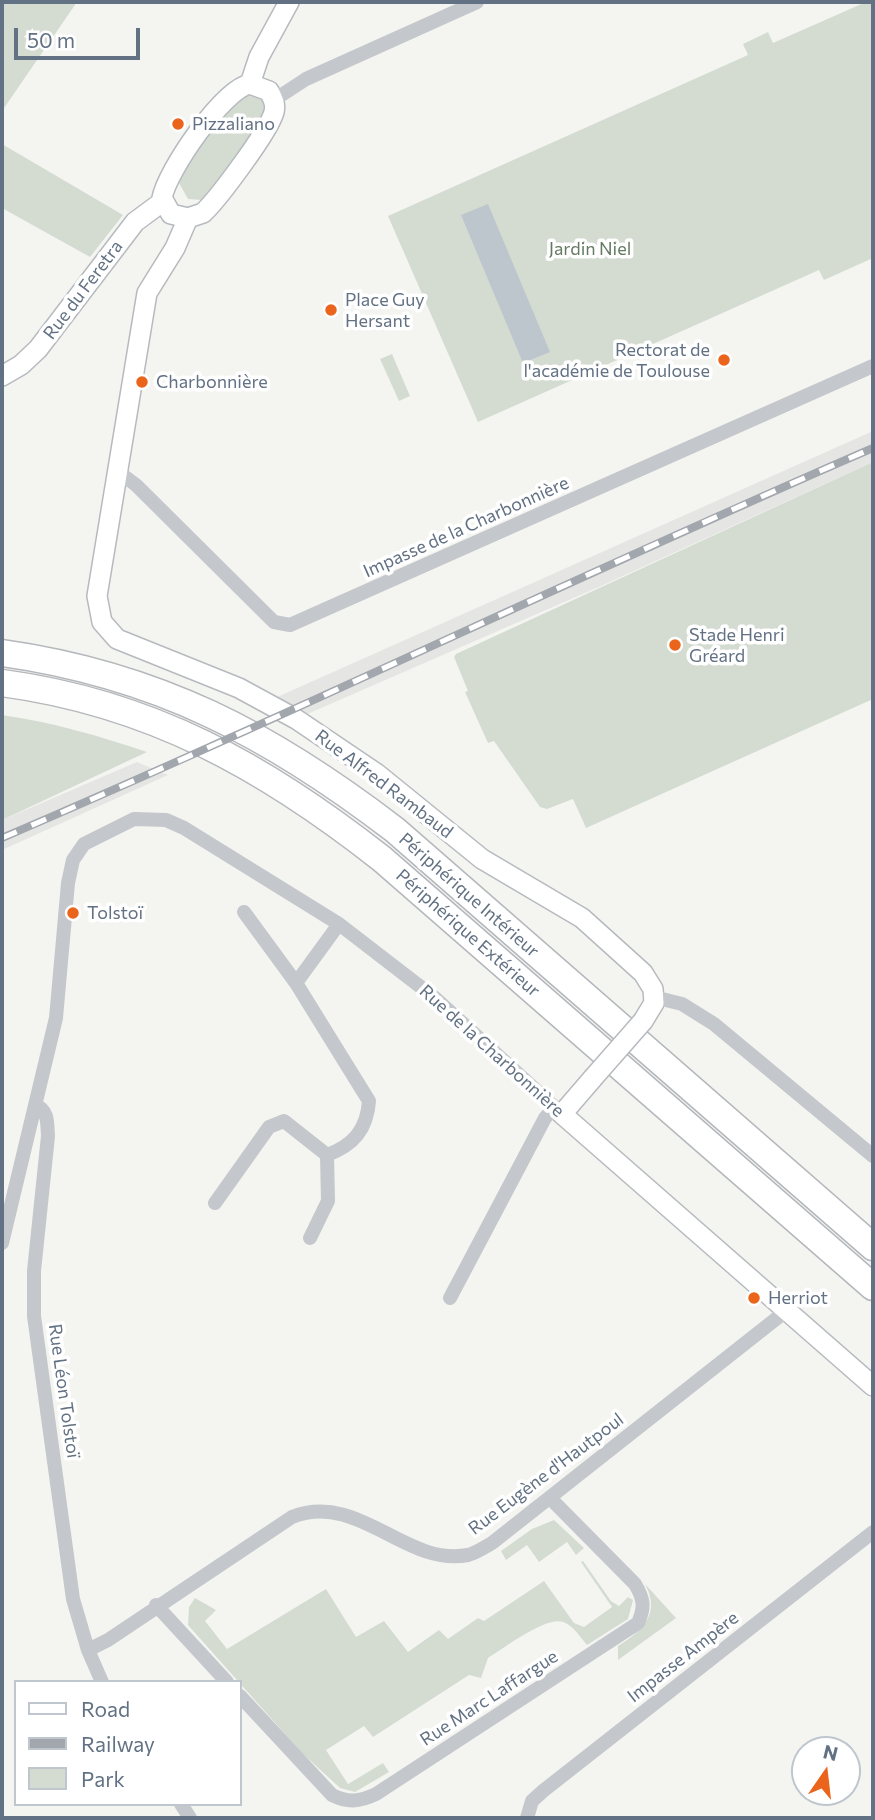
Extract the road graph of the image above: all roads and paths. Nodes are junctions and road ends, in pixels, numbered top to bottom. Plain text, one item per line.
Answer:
1 (289, 2) edge
2 (477, 2) edge
3 (250, 84) junction
4 (274, 100) junction
5 (162, 202) junction
6 (188, 218) junction
7 (873, 366) edge
8 (2, 376) edge
9 (116, 470) junction
10 (2, 653) edge
11 (2, 683) edge
12 (2, 701) edge
13 (122, 709) junction
14 (244, 912) dead end
15 (339, 924) junction
16 (296, 983) junction
17 (654, 998) junction
18 (35, 1105) junction
19 (559, 1110) junction
20 (327, 1155) junction
21 (873, 1156) edge
22 (215, 1203) dead end
23 (310, 1238) dead end
24 (2, 1243) edge
25 (873, 1247) edge
26 (873, 1287) edge
27 (450, 1298) dead end
28 (786, 1311) junction
29 (873, 1386) edge
30 (550, 1499) junction
31 (873, 1532) edge
32 (156, 1605) junction
33 (88, 1650) junction
34 (101, 1680) edge
35 (225, 1680) edge
36 (242, 1698) edge
37 (527, 1818) edge

1 - 3 street
2 - 4 street
3 - 4 street
3 - 5 street
4 - 6 street
5 - 6 street
5 - 8 street, Rue du Feretra
6 - 9 street, Rue Alfred Rambaud
7 - 9 street, Impasse de la Charbonnière
9 - 17 street, Rue Alfred Rambaud
10 - 25 highway, Périphérique Intérieur
11 - 13 highway, Périphérique Extérieur
12 - 13 highway
13 - 26 highway, Périphérique Extérieur
14 - 16 street
15 - 16 street
15 - 18 street, Rue de la Charbonnière
15 - 19 street, Rue de la Charbonnière
16 - 20 street
17 - 19 street, bridge
17 - 21 street
18 - 24 street
18 - 33 street, Rue Léon Tolstoï
19 - 27 street
19 - 28 street, Rue de la Charbonnière
20 - 22 street
20 - 23 street
28 - 29 street, Rue de la Charbonnière
28 - 30 street, Rue Eugène d'Hautpoul
30 - 32 street, Rue Eugène d'Hautpoul
30 - 36 street, Rue Marc Laffargue
31 - 37 street, Impasse Ampère
32 - 33 street, Rue Eugène d'Hautpoul
32 - 35 street
33 - 34 street, Rue Léon Tolstoï

